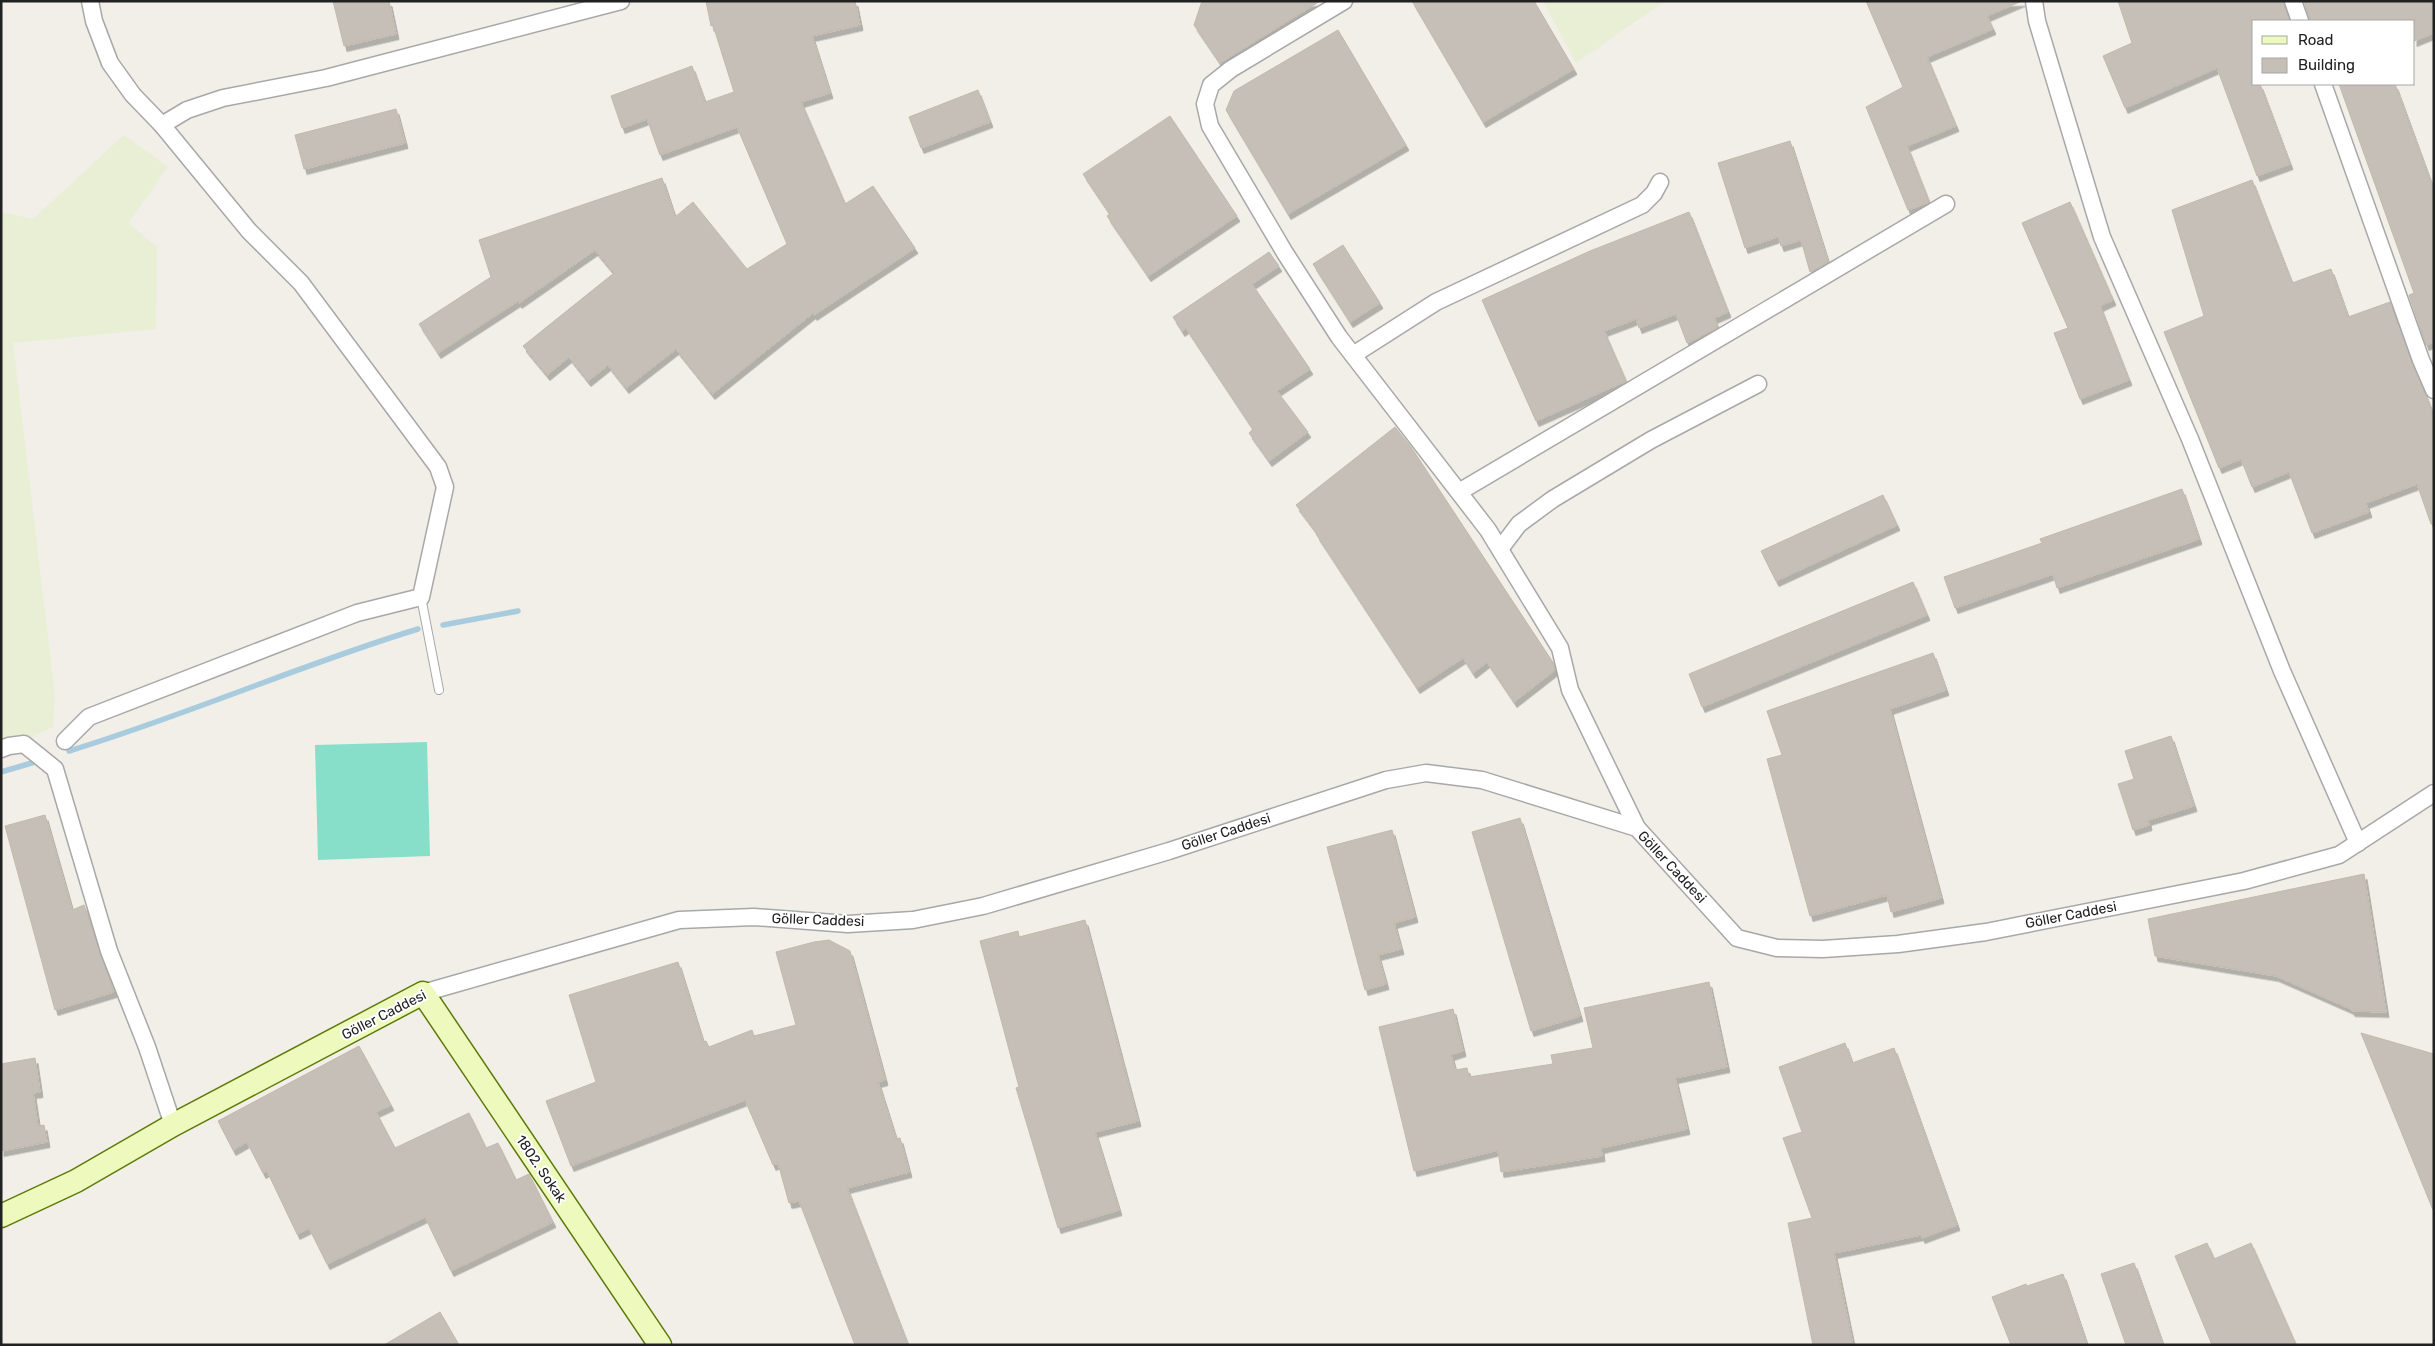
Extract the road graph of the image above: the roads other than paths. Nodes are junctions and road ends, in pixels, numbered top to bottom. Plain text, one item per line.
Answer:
1 (90, 1) edge
2 (621, 1) edge
3 (1344, 1) edge
4 (2034, 1) edge
5 (2292, 1) edge
6 (2300, 20) edge
7 (2323, 85) edge
8 (162, 125) junction
9 (1660, 182) dead end
10 (1946, 204) dead end
11 (1353, 355) junction
12 (1758, 384) dead end
13 (2434, 390) edge
14 (1459, 492) junction
15 (1500, 550) junction
16 (421, 596) junction
17 (439, 690) dead end
18 (66, 741) dead end
19 (1, 749) edge
20 (2434, 792) edge
21 (1637, 828) junction
22 (2358, 843) junction
23 (423, 993) junction
24 (173, 1125) junction
25 (1, 1216) edge
26 (660, 1345) edge

1 - 8 street
2 - 8 street
3 - 11 street
4 - 22 street
5 - 6 street
7 - 13 street
8 - 16 street
9 - 11 street
10 - 14 street
11 - 14 street
12 - 15 street
14 - 15 street
15 - 21 street
16 - 17 lane
16 - 18 street
19 - 24 street
20 - 22 street, Göller Caddesi
21 - 22 street, Göller Caddesi
21 - 23 street, Göller Caddesi
23 - 24 street, Göller Caddesi
23 - 26 street, 1802. Sokak
24 - 25 street, Göller Caddesi

